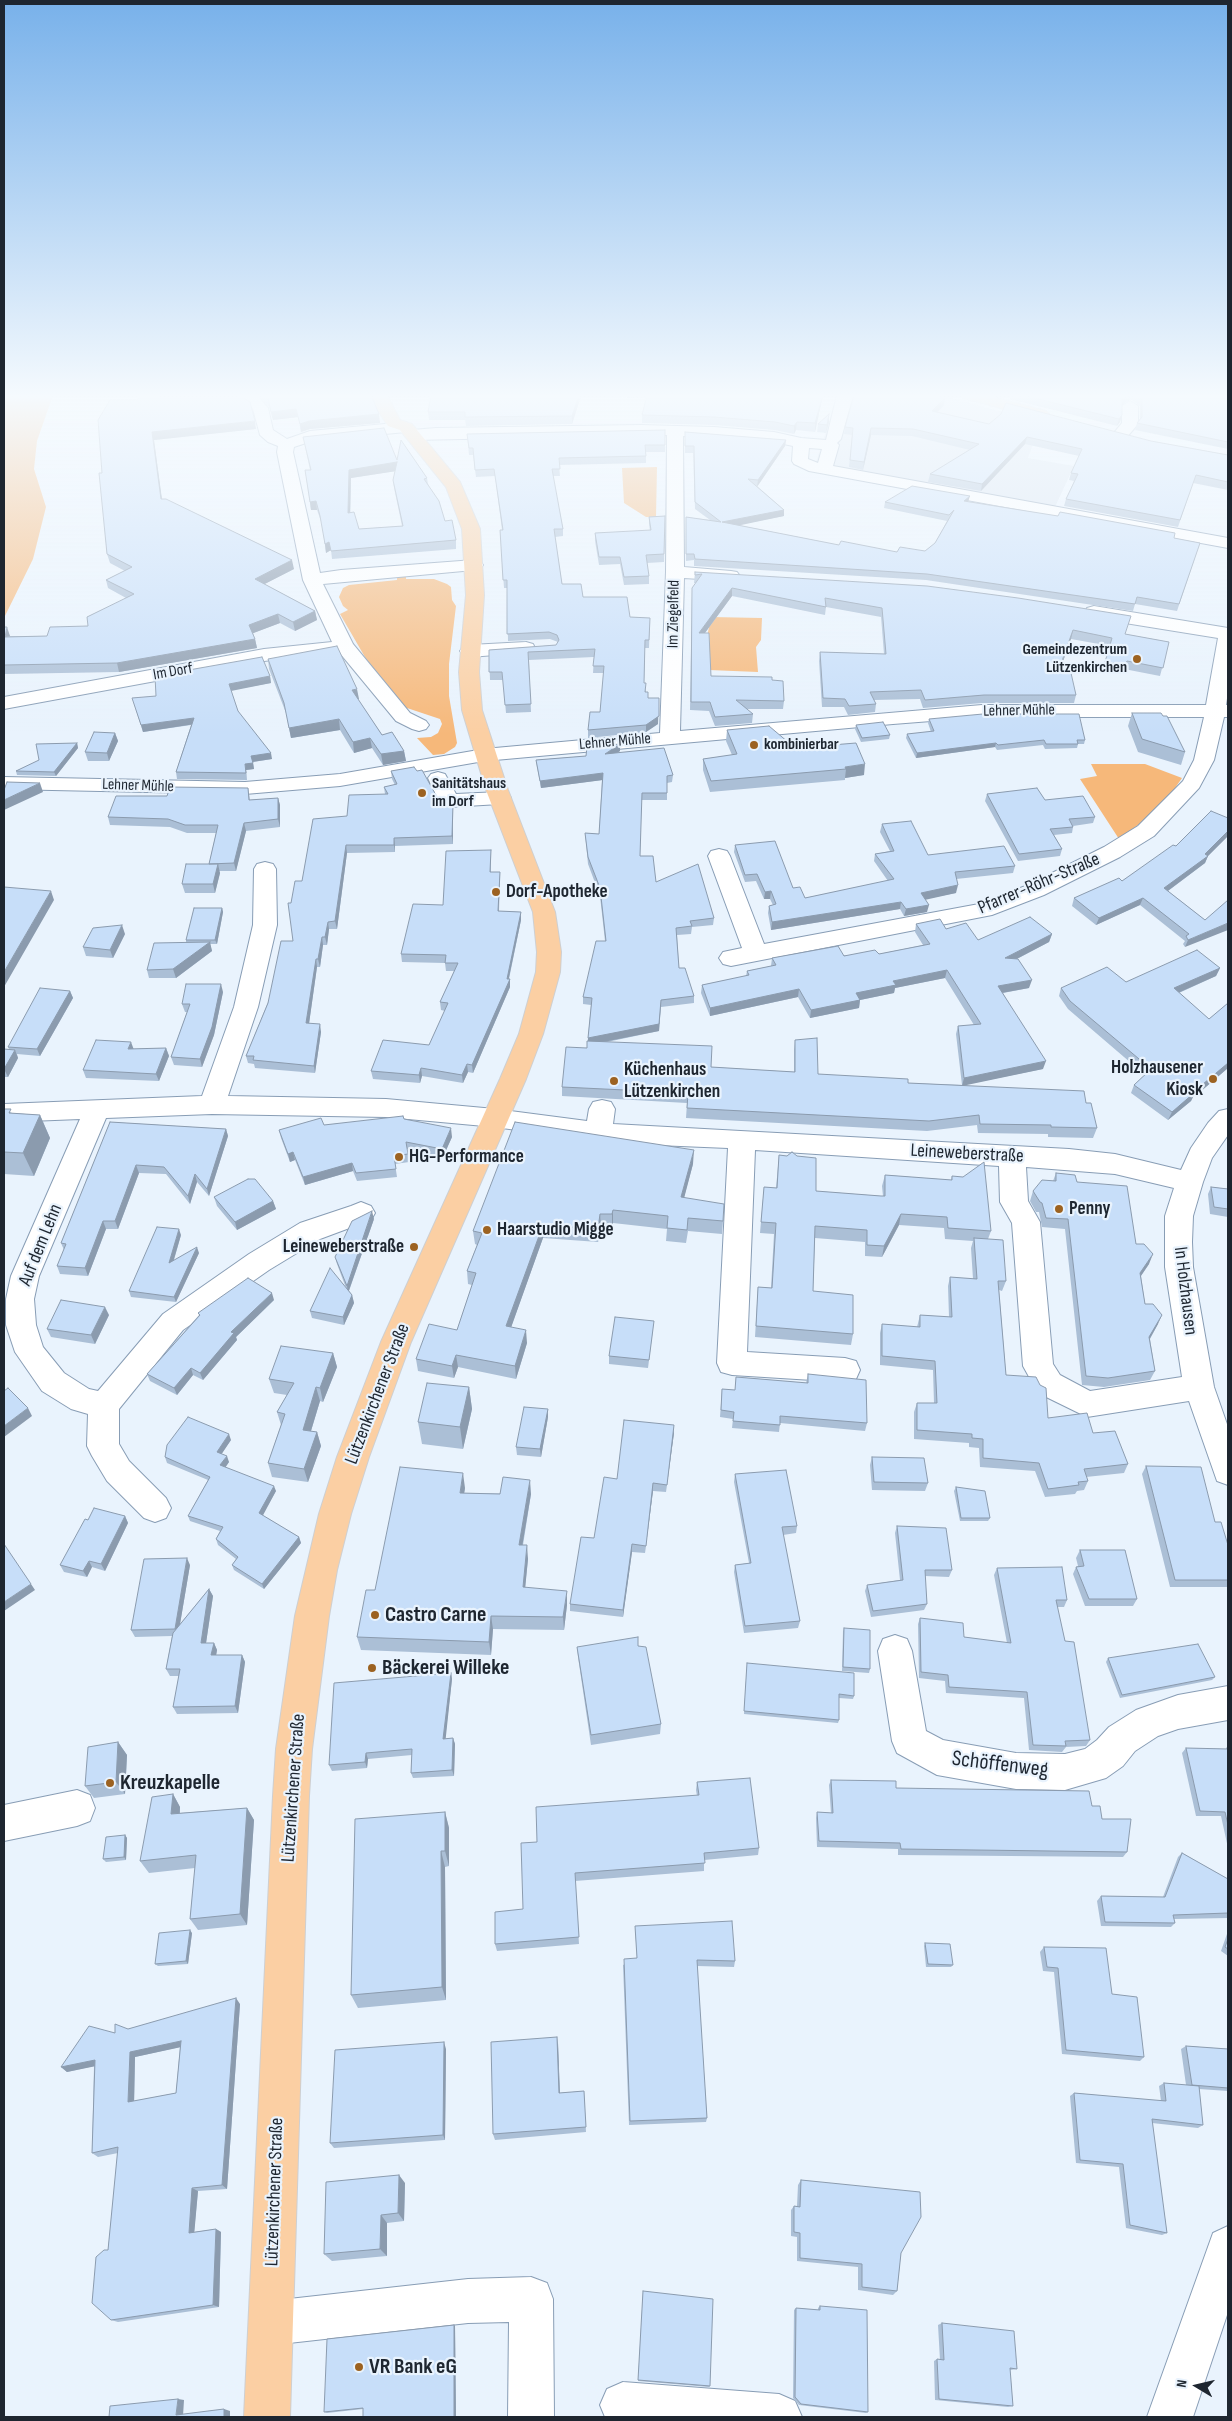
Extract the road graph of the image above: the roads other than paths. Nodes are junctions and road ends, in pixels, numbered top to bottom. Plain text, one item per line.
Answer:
1 (296, 508) edge
2 (464, 508) edge
3 (675, 508) edge
4 (1037, 508) edge
5 (1228, 543) edge
6 (474, 565) junction
7 (675, 572) junction
8 (744, 576) edge
9 (312, 580) junction
10 (1074, 608) edge
11 (1228, 636) edge
12 (344, 646) junction
13 (549, 647) edge
14 (470, 651) junction
15 (4, 703) edge
16 (1222, 710) edge
17 (419, 725) dead end
18 (670, 737) junction
19 (484, 755) junction
20 (438, 778) dead end
21 (4, 783) edge
22 (500, 798) junction
23 (719, 856) dead end
24 (266, 869) dead end
25 (756, 954) junction
26 (731, 958) dead end
27 (212, 1105) junction
28 (97, 1110) junction
29 (4, 1113) edge
30 (495, 1118) junction
31 (1228, 1118) edge
32 (742, 1139) junction
33 (1012, 1156) junction
34 (1189, 1182) junction
35 (361, 1213) dead end
36 (845, 1370) dead end
37 (1199, 1387) junction
38 (104, 1404) junction
39 (1228, 1472) edge
40 (155, 1508) dead end
41 (895, 1650) dead end
42 (1228, 1703) edge
43 (77, 1808) dead end
44 (4, 1823) edge
45 (1228, 2248) edge
46 (271, 2323) junction
47 (623, 2405) dead end
48 (267, 2417) edge
49 (531, 2417) edge
50 (779, 2417) edge
51 (1170, 2417) edge

1 - 9 street
2 - 6 main road, Lützenkirchener Straße
3 - 7 street, Im Ziegelfeld
4 - 5 street
6 - 9 street
6 - 14 main road, Lützenkirchener Straße
7 - 8 street
7 - 18 street, Im Ziegelfeld
9 - 12 street
10 - 11 street
11 - 16 street, Pfarrer-Röhr-Straße
12 - 15 street, Im Dorf
12 - 17 street
13 - 14 street
14 - 19 main road, Lützenkirchener Straße
16 - 18 street, Lehner Mühle
16 - 25 street, Pfarrer-Röhr-Straße
18 - 19 street, Lehner Mühle
19 - 21 street, Lehner Mühle
19 - 22 main road, Lützenkirchener Straße
20 - 22 street
22 - 30 main road, Lützenkirchener Straße
23 - 25 street
24 - 27 street
25 - 26 street, Pfarrer-Röhr-Straße
27 - 28 street, Leineweberstraße
27 - 30 street, Leineweberstraße
28 - 29 street, Leineweberstraße
28 - 38 street, Auf dem Lehn
30 - 32 street, Leineweberstraße
30 - 46 main road, Lützenkirchener Straße
31 - 34 street, In Holzhausen
32 - 33 street, Leineweberstraße
32 - 36 street
33 - 34 street, Leineweberstraße
33 - 37 street
34 - 37 street, In Holzhausen
35 - 38 street
37 - 39 street, In Holzhausen
38 - 40 street
41 - 42 street, Schöffenweg
43 - 44 street
45 - 51 street
46 - 48 main road, Lützenkirchener Straße
46 - 49 street
47 - 50 street

